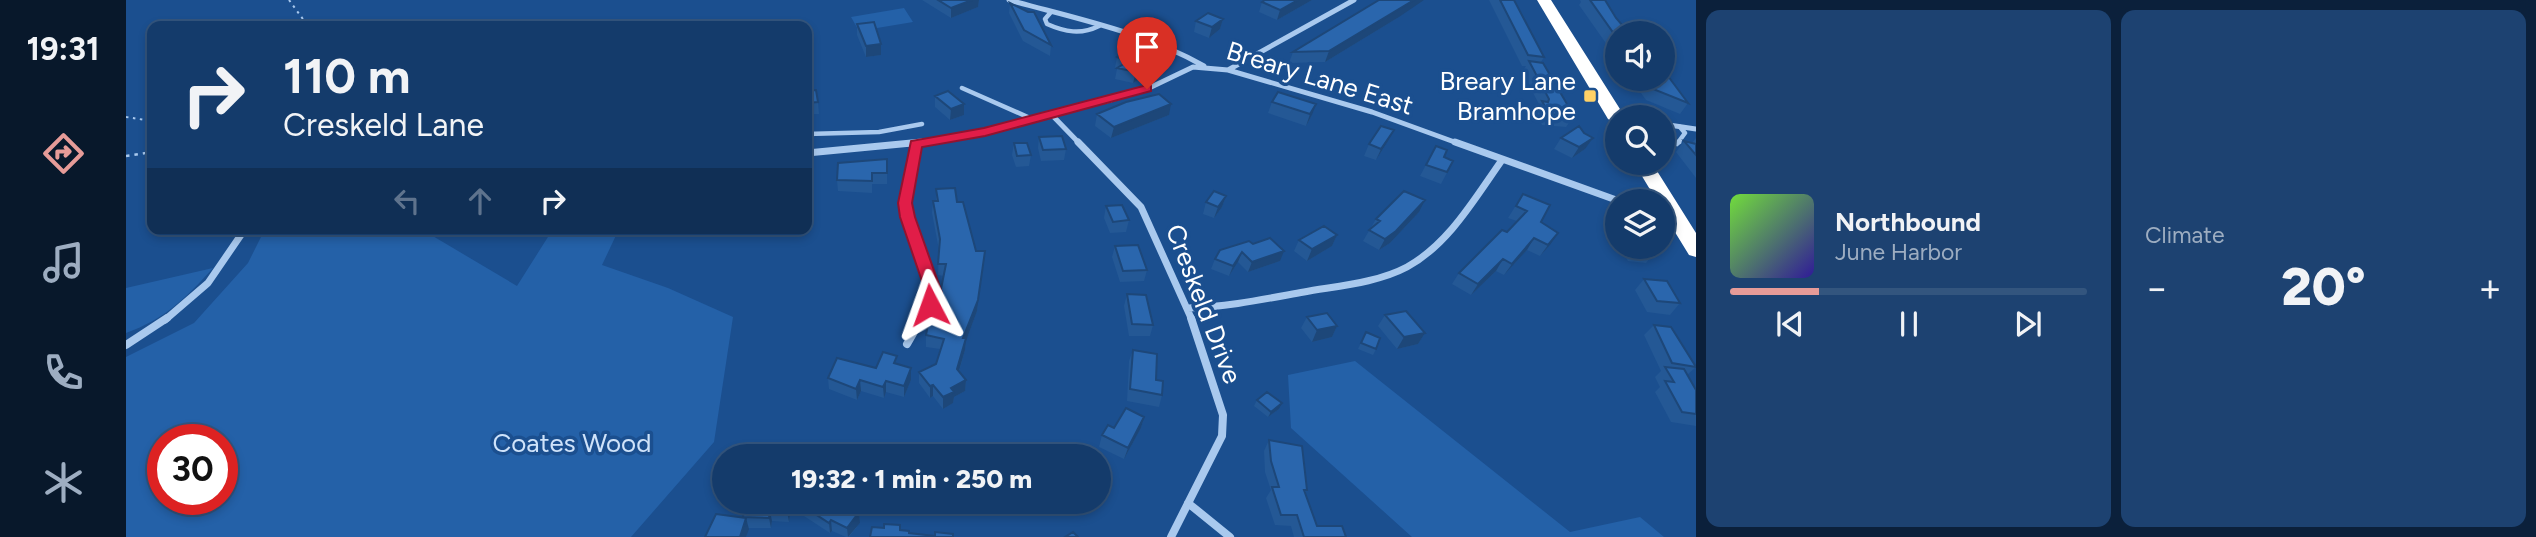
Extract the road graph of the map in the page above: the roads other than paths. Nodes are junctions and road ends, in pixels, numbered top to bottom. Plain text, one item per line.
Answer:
1 (1009, 0) edge
2 (1354, 0) edge
3 (1544, 0) edge
4 (1051, 12) junction
5 (1099, 26) junction
6 (1204, 66) junction
7 (1228, 70) junction
8 (962, 88) dead end
9 (1608, 105) edge
10 (1050, 113) junction
11 (1030, 118) junction
12 (922, 124) dead end
13 (1675, 126) edge
14 (1681, 127) junction
15 (1696, 129) edge
16 (879, 132) junction
17 (812, 134) edge
18 (916, 144) junction
19 (1675, 144) edge
20 (881, 147) junction
21 (812, 153) edge
22 (1502, 160) junction
23 (1605, 196) edge
24 (1675, 220) edge
25 (242, 235) edge
26 (1696, 250) edge
27 (1188, 309) junction
28 (906, 344) dead end
29 (126, 345) edge
30 (1188, 503) junction
31 (1171, 537) edge
32 (1230, 537) edge

1 - 4 street, Breary Lane East
2 - 7 street
3 - 9 highway
4 - 5 street, Breary Lane East
4 - 5 lane
5 - 6 street, Breary Lane East
6 - 7 street, Breary Lane East
6 - 10 street
7 - 22 street, Breary Lane East
8 - 11 lane
10 - 11 street
10 - 27 street, Creskeld Drive
11 - 18 street
12 - 16 lane
13 - 14 street
14 - 15 street
14 - 19 lane
16 - 17 lane
16 - 20 lane
18 - 20 street
18 - 28 street
20 - 21 street
22 - 23 street, Breary Lane East
22 - 27 street
24 - 26 highway
25 - 29 street
27 - 30 street, Creskeld Drive
30 - 31 street, Creskeld Drive
30 - 32 street

